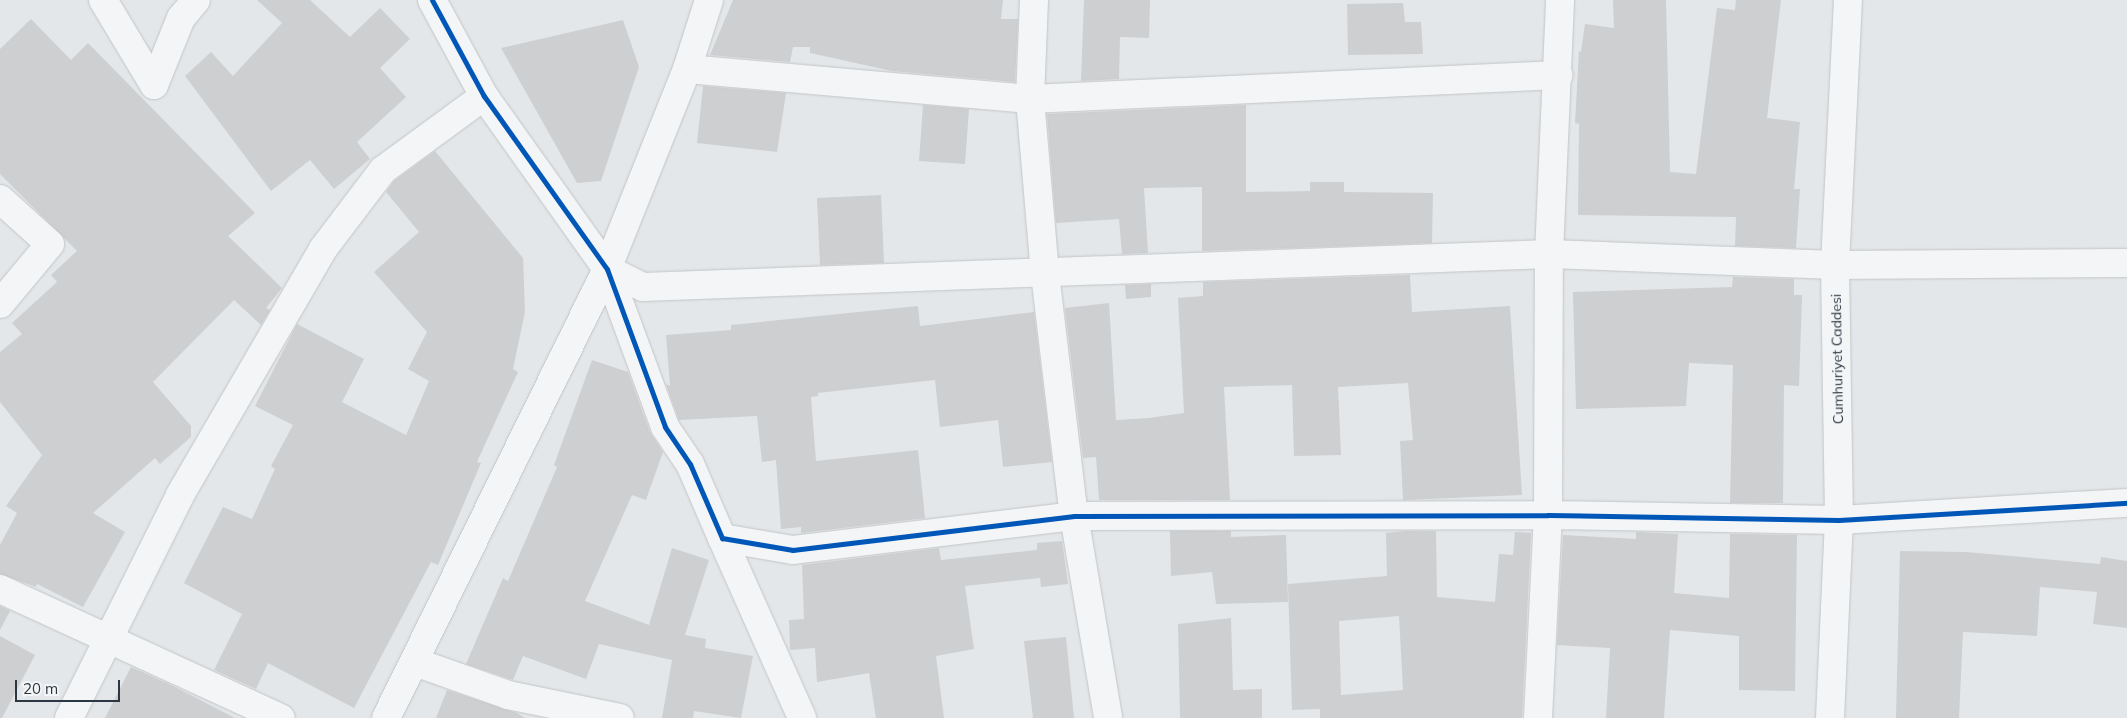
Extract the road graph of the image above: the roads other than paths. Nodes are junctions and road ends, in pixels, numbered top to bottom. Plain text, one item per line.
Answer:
1 (103, 0) edge
2 (196, 0) edge
3 (432, 0) edge
4 (709, 0) edge
5 (1034, 0) edge
6 (1560, 0) edge
7 (1848, 0) edge
8 (686, 69) junction
9 (1558, 75) junction
10 (484, 96) junction
11 (1030, 99) junction
12 (0, 199) edge
13 (1549, 254) junction
14 (2127, 263) edge
15 (1835, 265) junction
16 (607, 269) junction
17 (1045, 274) junction
18 (0, 304) edge
19 (2127, 503) edge
20 (1548, 515) junction
21 (1074, 516) junction
22 (1839, 520) junction
23 (722, 538) junction
24 (0, 589) edge
25 (106, 639) junction
26 (415, 662) junction
27 (69, 718) edge
28 (281, 718) edge
29 (386, 718) edge
30 (620, 718) edge
31 (802, 718) edge
32 (1108, 718) edge
33 (1538, 718) edge
34 (1830, 718) edge

1 - 2 street
3 - 10 street
4 - 8 street
5 - 11 street
6 - 9 street
7 - 15 street, Cumhuriyet Caddesi
8 - 11 street
8 - 16 street
9 - 11 street
9 - 13 street
10 - 16 street
10 - 25 street
11 - 17 street
12 - 18 street
13 - 15 street
13 - 17 street
13 - 20 street
14 - 15 street
15 - 22 street, Cumhuriyet Caddesi
16 - 17 street
16 - 23 street
16 - 26 street
17 - 21 street
19 - 22 street
20 - 21 street
20 - 22 street
20 - 33 street
21 - 23 street
21 - 32 street
22 - 34 street, Cumhuriyet Caddesi
23 - 31 street
24 - 25 street
25 - 27 street
25 - 28 street
26 - 29 street
26 - 30 street

